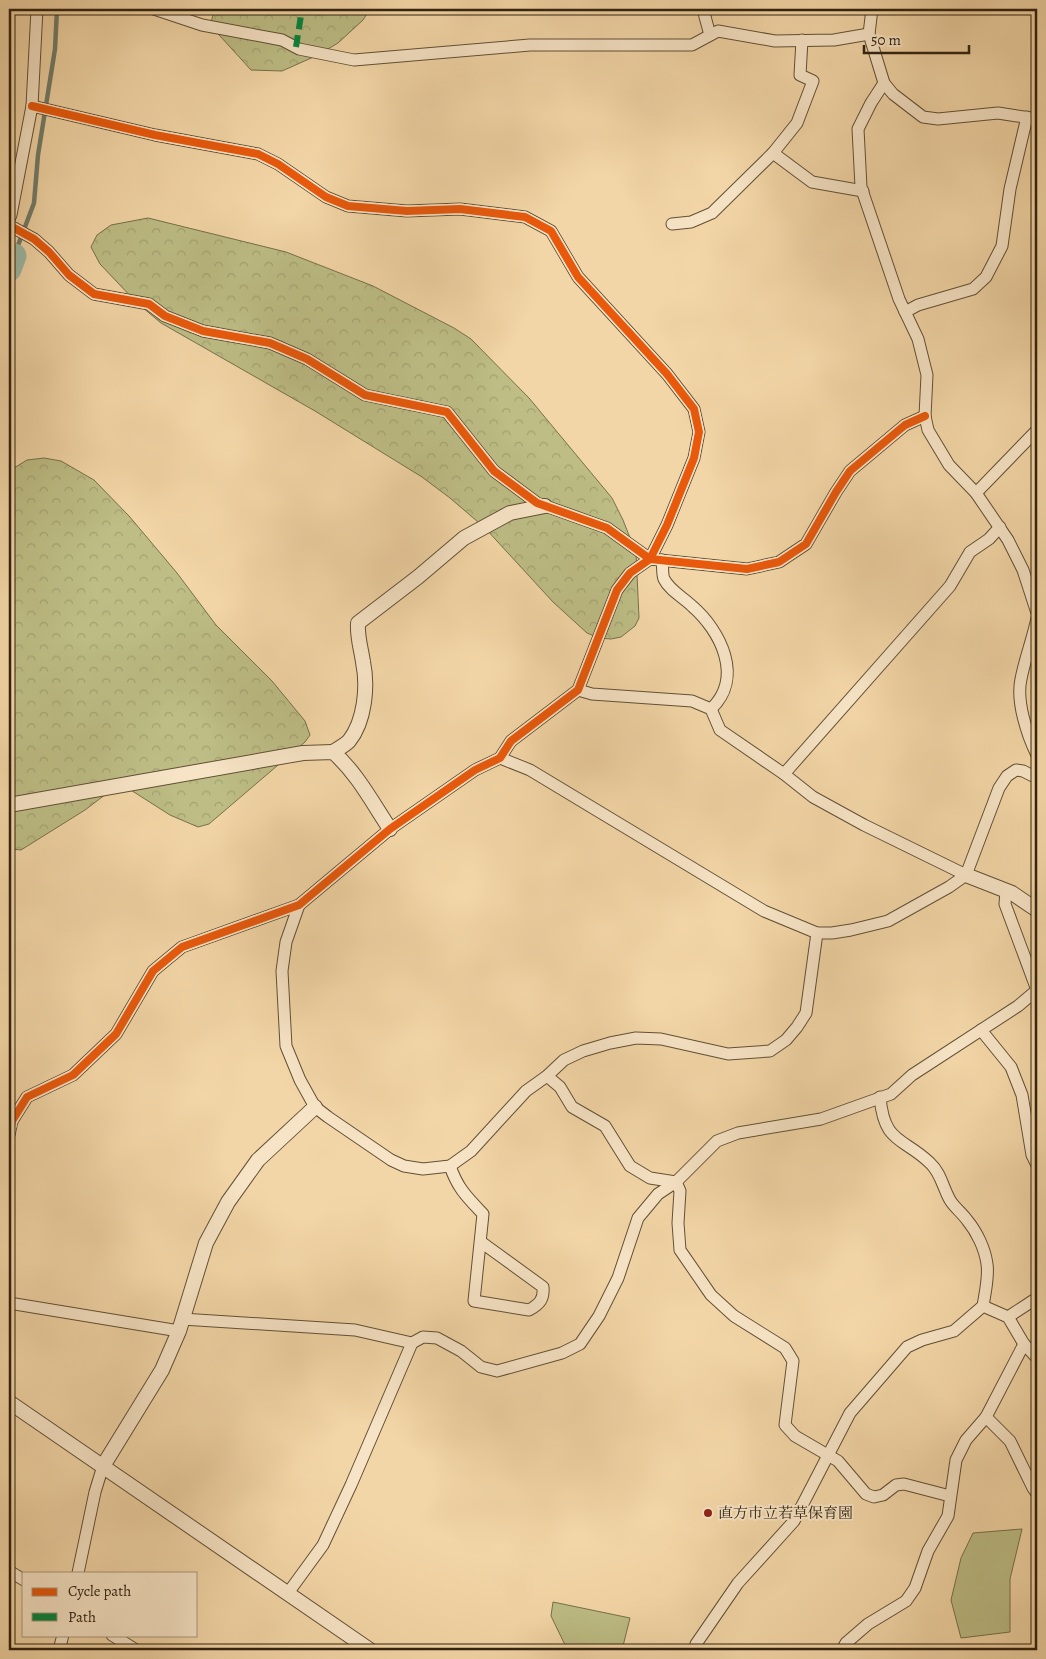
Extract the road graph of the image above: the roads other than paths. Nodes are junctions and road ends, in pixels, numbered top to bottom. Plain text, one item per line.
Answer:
1 (38, 9) edge
2 (154, 9) edge
3 (706, 9) edge
4 (872, 9) edge
5 (869, 34) junction
6 (710, 35) junction
7 (802, 40) junction
8 (884, 83) junction
9 (32, 106) junction
10 (1032, 118) edge
11 (774, 154) junction
12 (863, 191) junction
13 (9, 219) edge
14 (672, 224) dead end
15 (9, 228) edge
16 (905, 312) junction
17 (925, 416) junction
18 (1037, 430) edge
19 (976, 493) junction
20 (545, 506) junction
21 (1000, 528) junction
22 (650, 559) junction
23 (662, 560) junction
24 (1037, 613) edge
25 (1037, 618) edge
26 (1034, 646) edge
27 (578, 690) junction
28 (711, 709) junction
29 (333, 752) junction
30 (1037, 755) edge
31 (500, 758) junction
32 (784, 774) junction
33 (1037, 778) edge
34 (9, 805) edge
35 (390, 829) junction
36 (966, 875) junction
37 (1006, 891) junction
38 (299, 905) junction
39 (1037, 910) edge
40 (817, 933) junction
41 (1037, 990) edge
42 (981, 1030) junction
43 (547, 1076) junction
44 (880, 1097) junction
45 (315, 1107) junction
46 (9, 1135) edge
47 (1037, 1164) edge
48 (450, 1166) junction
49 (676, 1182) junction
50 (481, 1242) junction
51 (1037, 1298) edge
52 (9, 1303) edge
53 (983, 1306) junction
54 (1008, 1317) junction
55 (181, 1325) junction
56 (412, 1343) junction
57 (1024, 1344) junction
58 (1037, 1358) edge
59 (9, 1402) edge
60 (986, 1418) junction
61 (828, 1455) junction
62 (103, 1466) junction
63 (1037, 1494) edge
64 (950, 1496) junction
65 (9, 1571) edge
66 (78, 1572) edge
67 (22, 1579) edge
68 (288, 1593) junction
69 (63, 1636) edge
70 (114, 1636) edge
71 (58, 1650) edge
72 (136, 1650) edge
73 (370, 1650) edge
74 (695, 1650) edge
75 (842, 1650) edge

1 - 9 street
2 - 6 street
3 - 6 street
4 - 5 street
5 - 7 street
5 - 8 street
6 - 7 street
7 - 11 street
8 - 10 street
8 - 12 street
9 - 13 street
9 - 22 street
10 - 16 street
11 - 12 street
11 - 14 street
12 - 16 street
15 - 20 street
16 - 17 street
17 - 19 street
17 - 23 street
18 - 19 street
19 - 21 street
20 - 22 street
20 - 29 street
21 - 24 street
21 - 32 street
22 - 23 street
22 - 27 street
23 - 28 street
25 - 26 street
26 - 30 street
27 - 28 street
27 - 31 street
28 - 32 street
29 - 34 street
29 - 35 street
31 - 35 street
31 - 40 street
32 - 36 street
33 - 36 street
35 - 38 street
36 - 37 street
36 - 40 street
37 - 39 street
37 - 41 street
38 - 45 street
38 - 46 street
40 - 43 street
41 - 42 street
42 - 44 street
42 - 47 street
43 - 48 street
43 - 49 street
44 - 49 street
44 - 53 street
45 - 48 street
45 - 55 street
48 - 50 street
49 - 56 street
49 - 61 street
50 - 50 street
51 - 54 street
52 - 55 street
53 - 54 street
53 - 61 street
54 - 57 street
55 - 56 street
55 - 62 street
56 - 68 street
57 - 58 street
57 - 60 street
59 - 62 street
60 - 63 street
60 - 64 street
61 - 64 street
61 - 74 street
62 - 66 street
62 - 68 street
64 - 75 street
65 - 67 street
68 - 73 street
69 - 71 street
70 - 72 street

